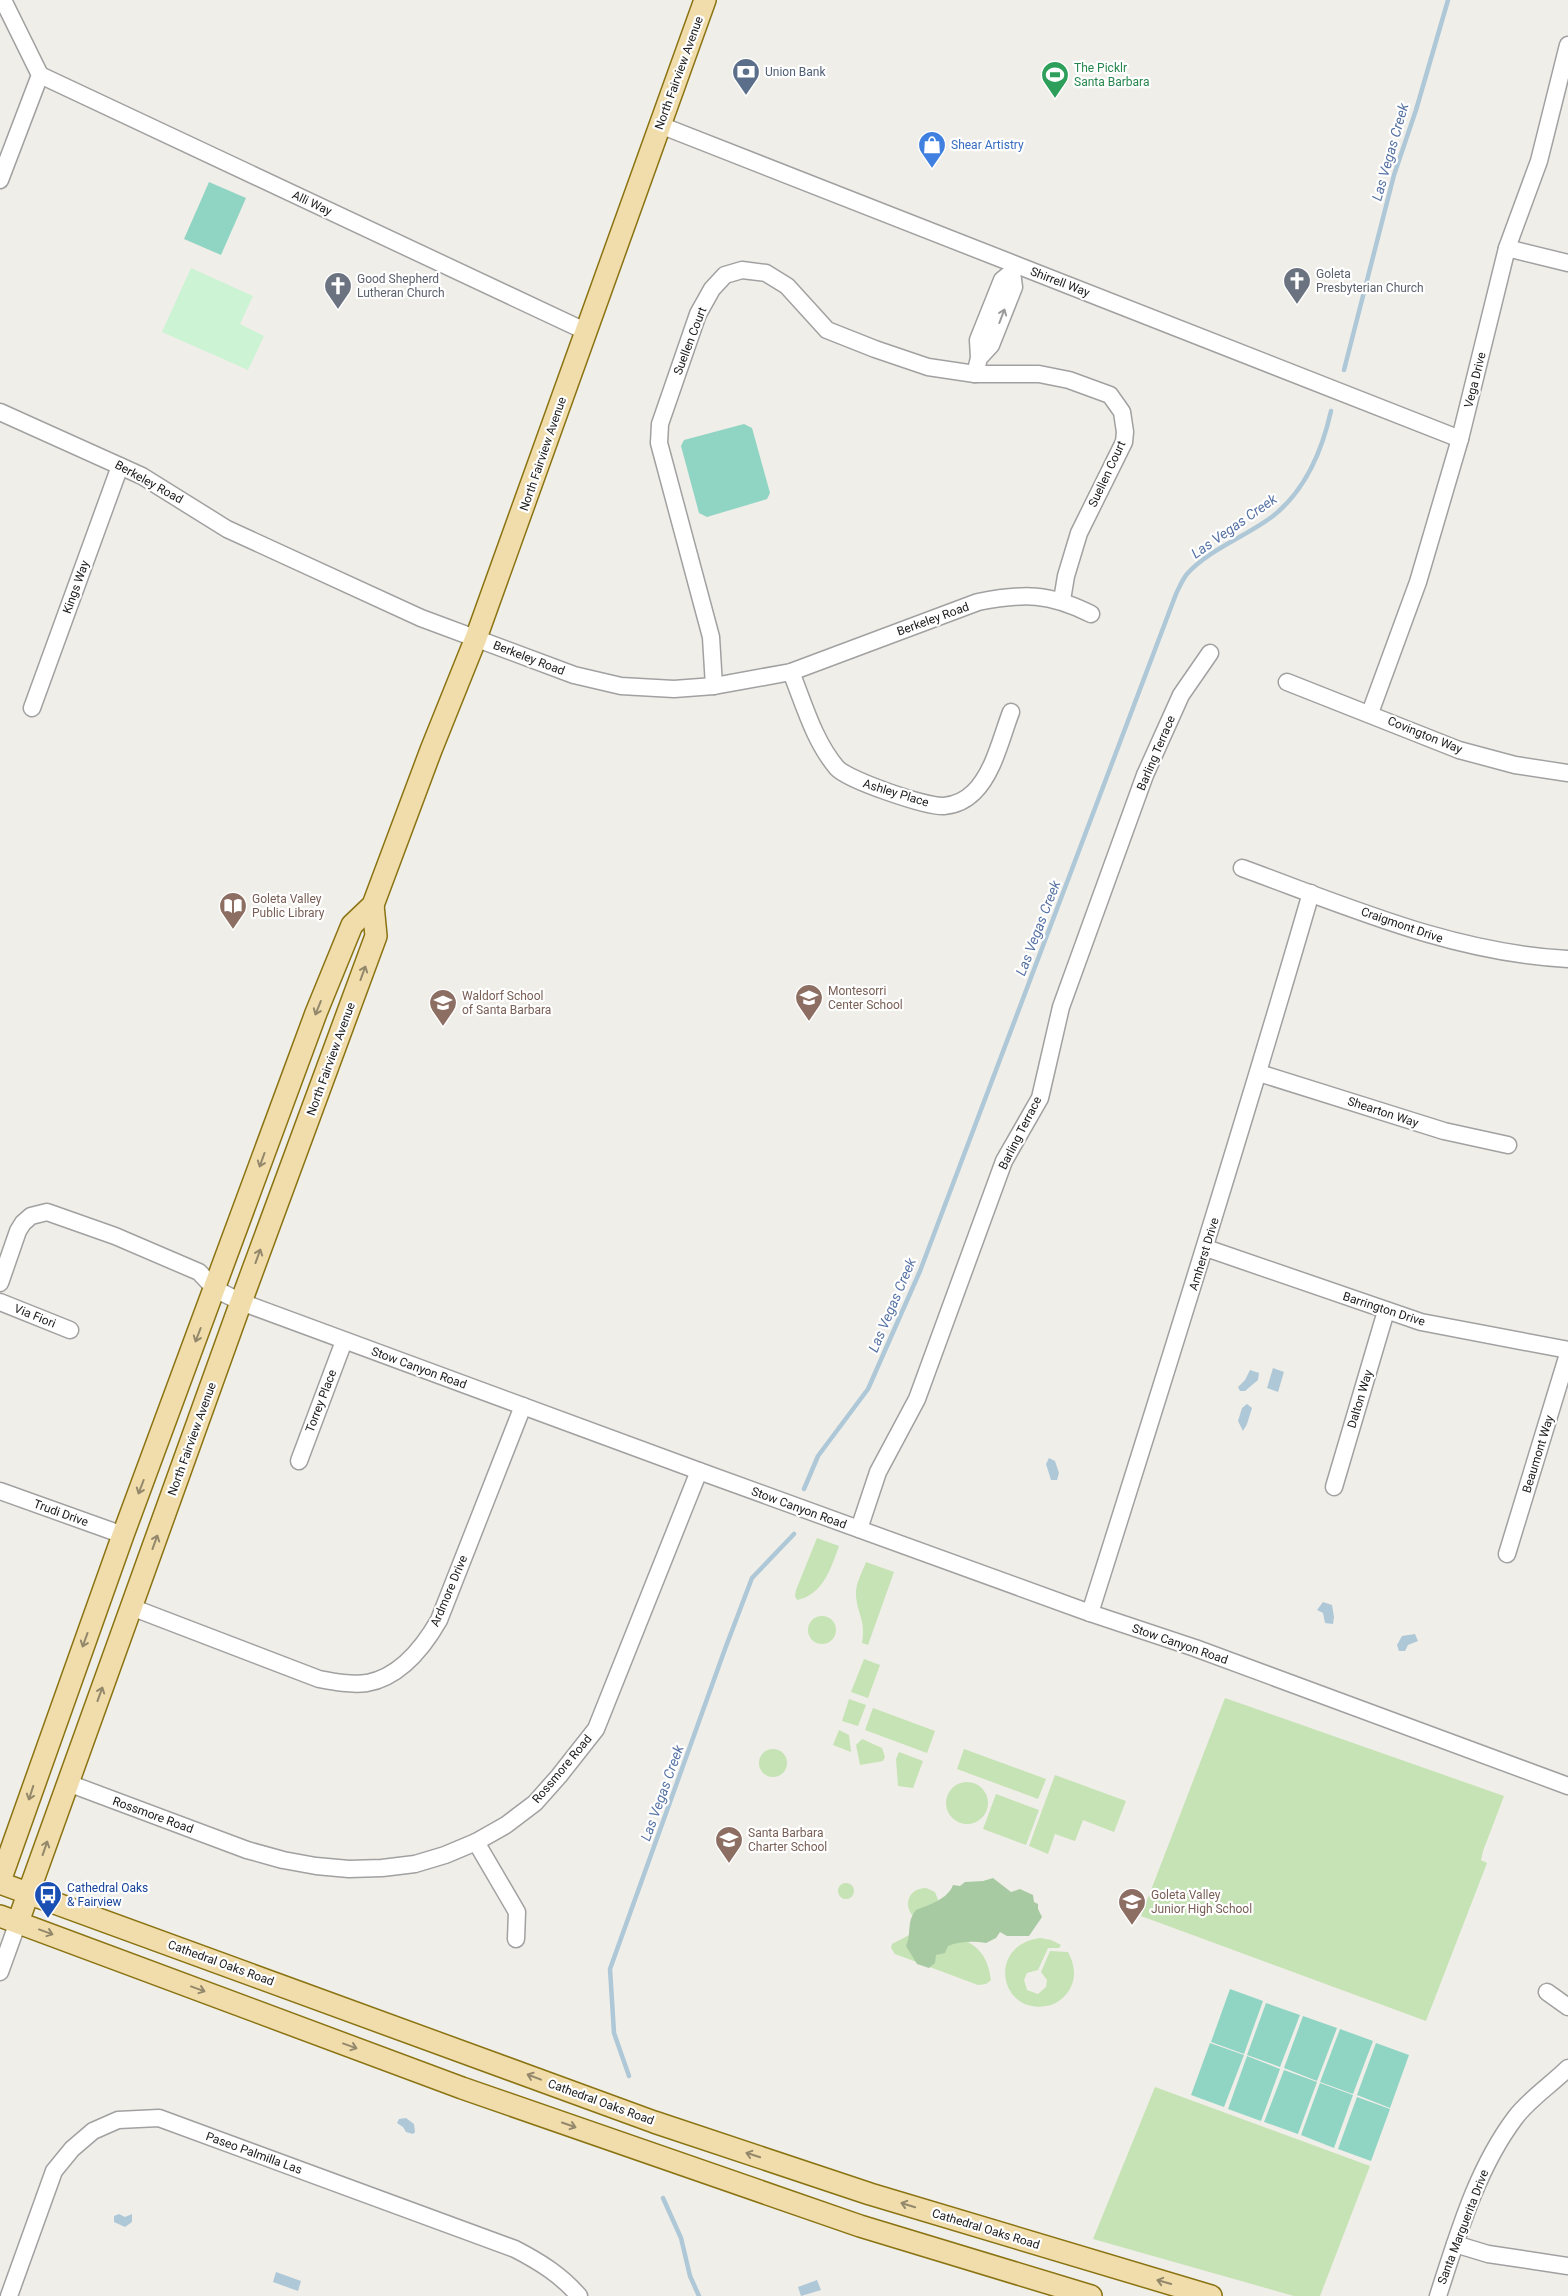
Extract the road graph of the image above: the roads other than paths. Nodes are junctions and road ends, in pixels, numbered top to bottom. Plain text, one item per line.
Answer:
1 (3, 0) edge
2 (705, 0) edge
3 (1568, 45) edge
4 (1565, 69) edge
5 (40, 75) junction
6 (660, 125) junction
7 (0, 180) edge
8 (1508, 248) junction
9 (1568, 263) edge
10 (1012, 268) junction
11 (585, 332) junction
12 (975, 374) junction
13 (0, 412) edge
14 (1460, 439) junction
15 (120, 466) junction
16 (1062, 600) junction
17 (1091, 614) dead end
18 (476, 638) junction
19 (1210, 653) dead end
20 (791, 672) junction
21 (1287, 682) dead end
22 (714, 686) junction
23 (32, 708) dead end
24 (1011, 712) dead end
25 (1370, 713) junction
26 (1568, 773) edge
27 (1242, 868) dead end
28 (1310, 893) junction
29 (373, 905) junction
30 (1568, 959) edge
31 (1259, 1073) junction
32 (1508, 1145) dead end
33 (1206, 1248) junction
34 (0, 1283) edge
35 (215, 1289) junction
36 (0, 1302) edge
37 (241, 1302) junction
38 (1386, 1312) junction
39 (70, 1330) dead end
40 (344, 1341) junction
41 (1568, 1350) edge
42 (1568, 1354) edge
43 (523, 1406) junction
44 (299, 1461) dead end
45 (699, 1471) junction
46 (1334, 1487) dead end
47 (0, 1491) edge
48 (859, 1529) junction
49 (123, 1535) junction
50 (1507, 1554) dead end
51 (131, 1607) junction
52 (1090, 1613) junction
53 (68, 1784) junction
54 (1568, 1786) edge
55 (476, 1842) junction
56 (0, 1882) edge
57 (28, 1893) junction
58 (9, 1919) edge
59 (516, 1939) dead end
60 (0, 1972) edge
61 (1547, 1992) dead end
62 (1568, 2008) edge
63 (1568, 2068) edge
64 (1454, 2244) junction
65 (1568, 2266) edge
66 (9, 2296) edge
67 (579, 2296) edge
68 (1091, 2296) edge
69 (1211, 2296) edge
70 (1438, 2296) edge

1 - 5 street
2 - 6 main road, North Fairview Avenue
3 - 4 street, Vega Drive
4 - 8 street, Vega Drive
5 - 7 street
5 - 11 street, Alli Way
6 - 10 street, Shirrell Way
6 - 11 main road, North Fairview Avenue
8 - 9 street
8 - 14 street, Vega Drive
10 - 12 street
10 - 14 street, Shirrell Way
11 - 18 main road, North Fairview Avenue
12 - 16 street, Suellen Court
12 - 22 street, Suellen Court
13 - 15 street, Berkeley Road
14 - 25 street, Vega Drive
15 - 18 street, Berkeley Road
15 - 23 street, Kings Way
16 - 17 street, Berkeley Road
16 - 20 street, Berkeley Road
18 - 22 street, Berkeley Road
18 - 29 main road, North Fairview Avenue
19 - 48 street, Barling Terrace
20 - 22 street, Berkeley Road
20 - 24 street, Ashley Place
21 - 25 street, Covington Way
25 - 26 street, Covington Way
27 - 28 street, Craigmont Drive
28 - 30 street, Craigmont Drive
28 - 31 street, Amherst Drive
29 -> 35 main road, North Fairview Avenue
37 -> 29 main road, North Fairview Avenue
31 - 32 street, Shearton Way
31 - 33 street, Amherst Drive
33 - 38 street, Barrington Drive
33 - 52 street, Amherst Drive
34 - 35 street, Stow Canyon Road
35 - 37 street, Stow Canyon Road
35 -> 49 main road, North Fairview Avenue
36 - 39 street, Via Fiori
37 - 40 street, Stow Canyon Road
51 -> 37 main road, North Fairview Avenue
38 - 41 street, Barrington Drive
38 - 46 street, Dalton Way
40 - 43 street, Stow Canyon Road
40 - 44 street, Torrey Place
42 - 50 street, Beaumont Way
43 - 45 street, Stow Canyon Road
43 - 51 street, Ardmore Drive
45 - 48 street, Stow Canyon Road
45 - 55 street, Rossmore Road
47 - 49 street, Trudi Drive
48 - 52 street, Stow Canyon Road
49 -> 56 main road, North Fairview Avenue
53 -> 51 main road, North Fairview Avenue
52 - 54 street, Stow Canyon Road
53 - 55 street, Rossmore Road
57 -> 53 main road, North Fairview Avenue
55 - 59 street
56 - 57 main road, Cathedral Oaks Road
57 - 58 main road, North Fairview Avenue
69 -> 57 main road, Cathedral Oaks Road
58 - 60 street, North Fairview Avenue
58 -> 68 main road
61 - 62 street
63 - 64 street, Santa Marguerita Drive
64 - 65 street
64 - 70 street, Santa Marguerita Drive
66 - 67 street, Paseo Palmilla Las

